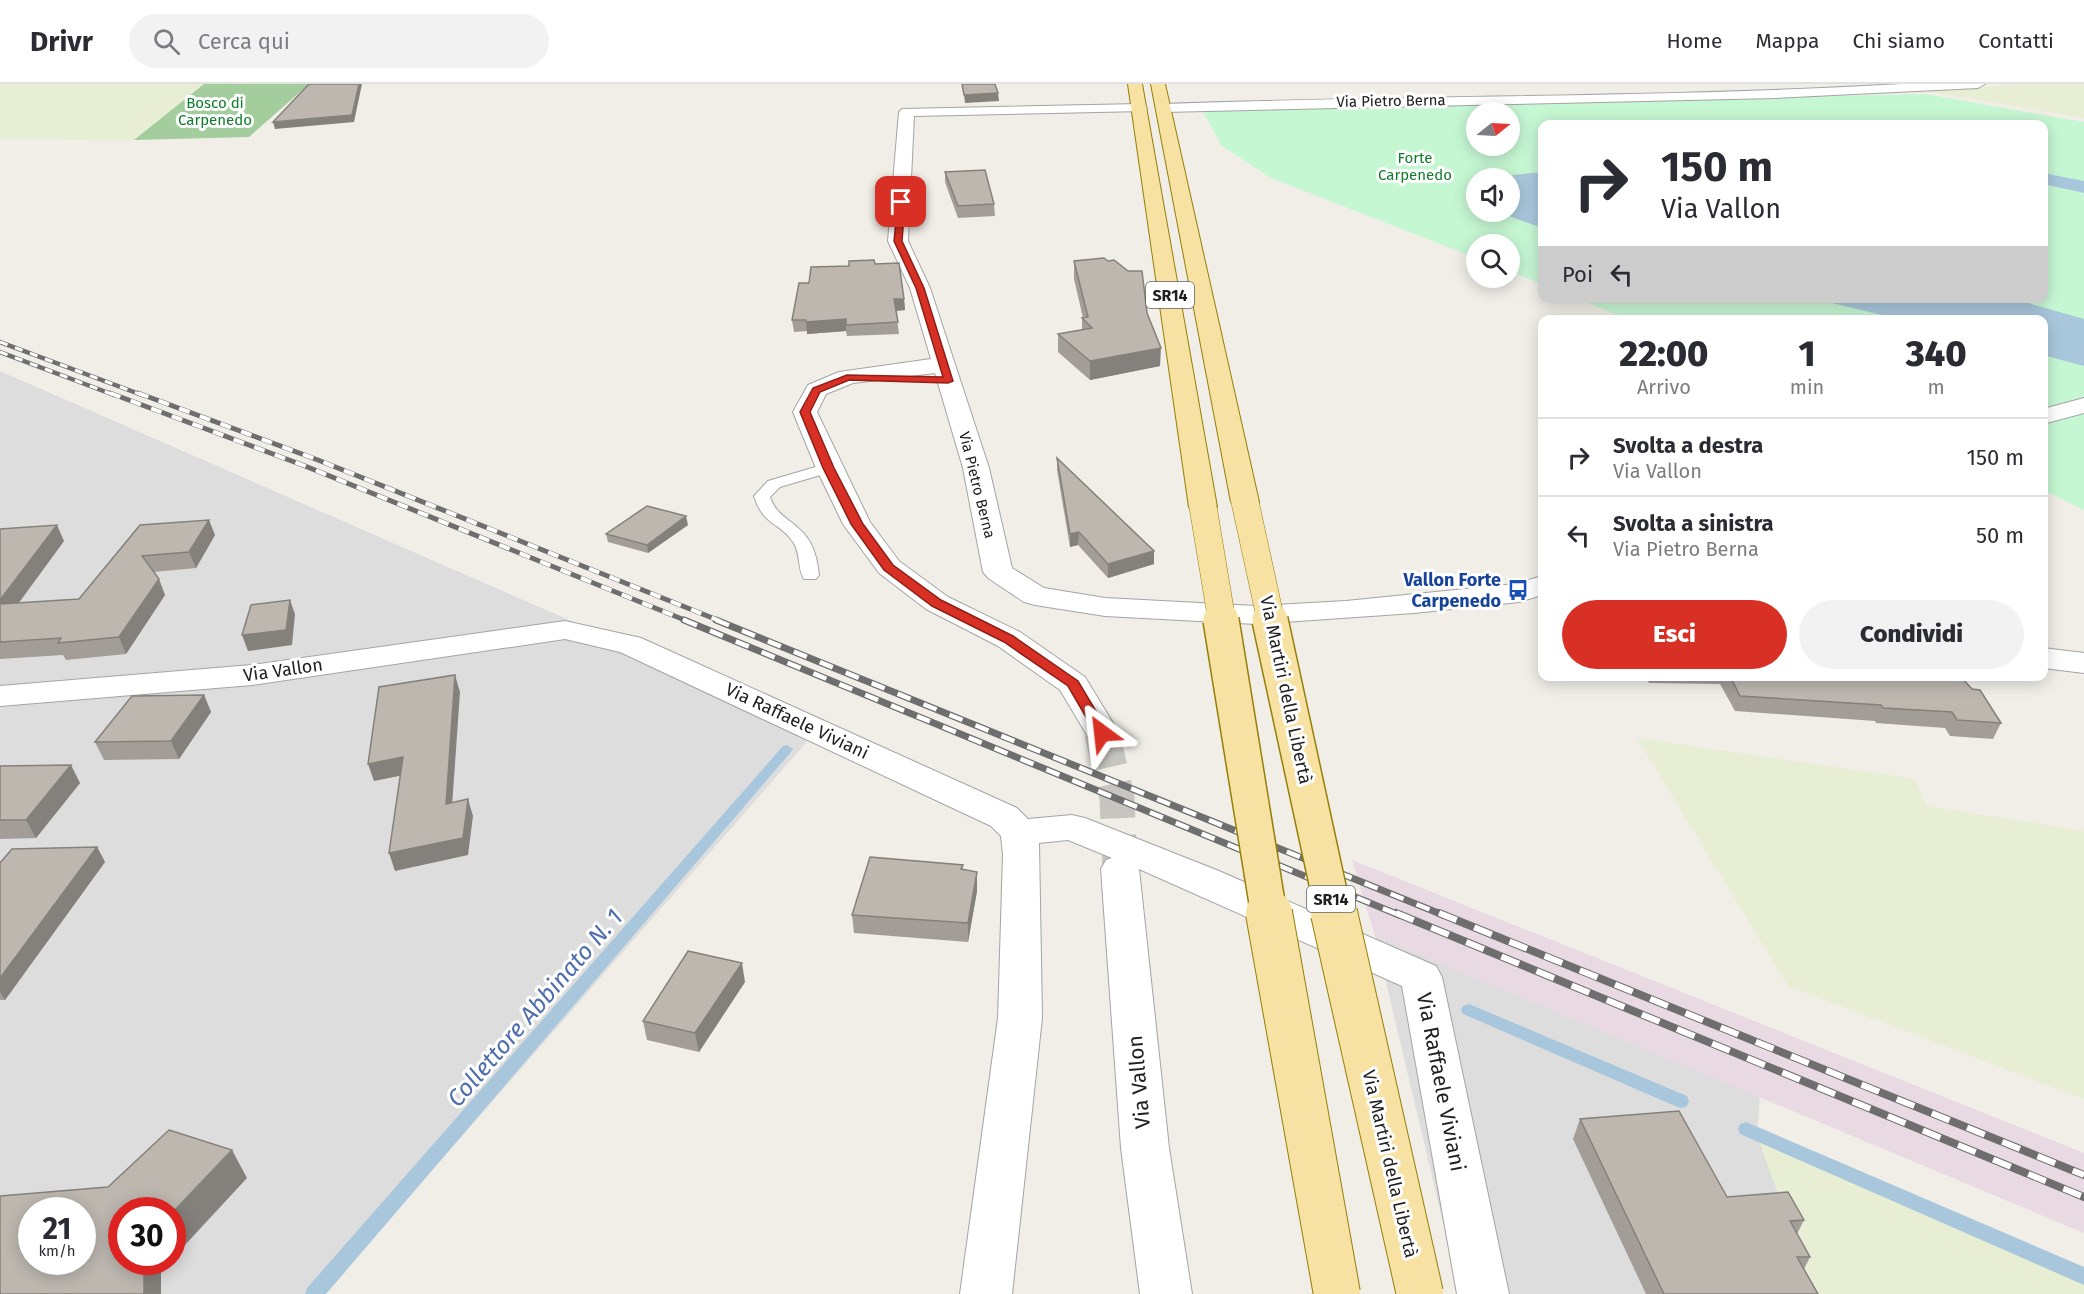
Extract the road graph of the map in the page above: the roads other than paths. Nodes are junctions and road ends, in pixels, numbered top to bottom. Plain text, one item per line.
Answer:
1 (1135, 84) edge
2 (1158, 84) edge
3 (1978, 84) edge
4 (907, 93) dead end
5 (1140, 108) junction
6 (1164, 108) junction
7 (907, 112) junction
8 (946, 373) junction
9 (2084, 405) edge
10 (2048, 416) edge
11 (829, 468) junction
12 (810, 575) dead end
13 (1534, 591) edge
14 (565, 630) joint
15 (2048, 659) edge
16 (2084, 663) edge
17 (0, 696) edge
18 (1102, 733) tunnel mouth
19 (1019, 832) junction
20 (1120, 869) tunnel mouth
21 (986, 1294) edge
22 (1166, 1294) edge
23 (1337, 1294) edge
24 (1420, 1294) edge
25 (1483, 1294) edge

1 - 5 main road, SR14
2 - 6 main road, Via Martiri della Libertà / SR14
3 - 6 street, Via Pietro Berna
4 - 7 street, Via Pietro Berna
5 - 7 street
5 - 23 main road, SR14, bridge
6 - 24 main road, Via Martiri della Libertà / SR14, bridge
7 - 8 street, Via Pietro Berna
8 - 11 street
8 - 13 street, Via Pietro Berna
9 - 10 street
11 - 12 lane
11 - 18 street
14 - 17 street, Via Vallon
14 - 19 street, Via Raffaele Viviani
15 - 16 street
19 - 21 street
19 - 25 street, Via Raffaele Viviani
20 - 22 street, Via Vallon

